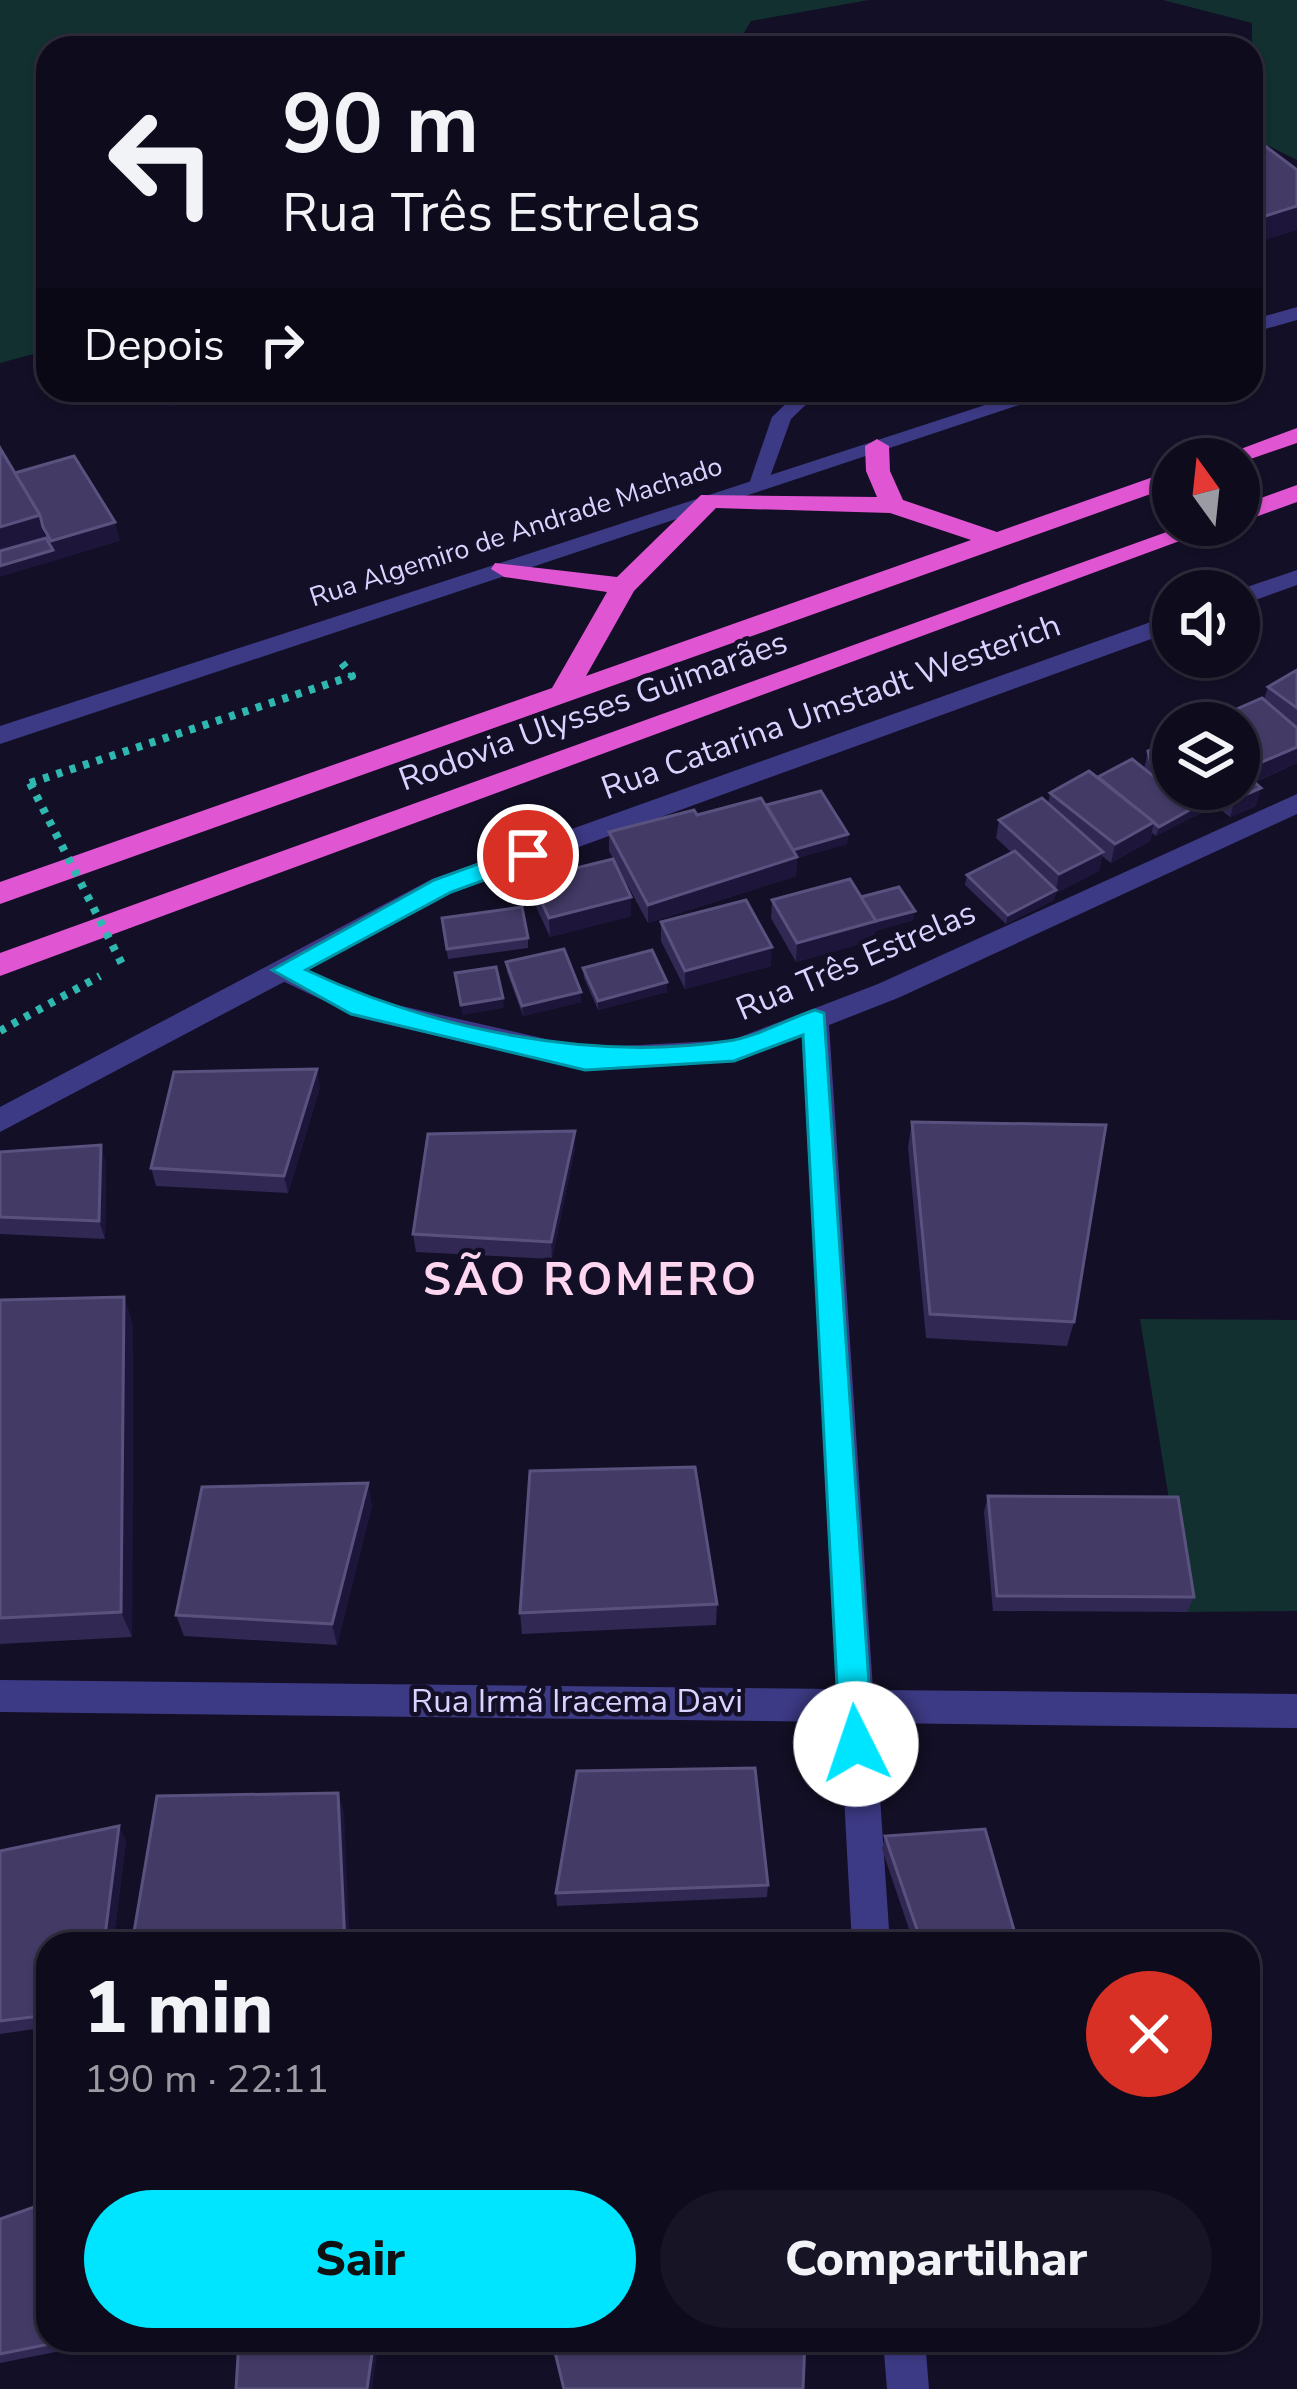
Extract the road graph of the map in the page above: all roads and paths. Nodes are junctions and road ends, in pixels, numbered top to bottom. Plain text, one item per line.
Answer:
1 (1297, 313) edge
2 (1263, 323) edge
3 (798, 402) edge
4 (1015, 402) edge
5 (1297, 435) edge
6 (877, 446) junction
7 (1260, 448) edge
8 (759, 484) junction
9 (1152, 485) edge
10 (1297, 494) edge
11 (710, 500) junction
12 (893, 505) junction
13 (1260, 507) edge
14 (996, 540) junction
15 (1152, 546) edge
16 (505, 569) junction
17 (1297, 577) edge
18 (623, 586) junction
19 (1260, 590) edge
20 (1152, 630) edge
21 (321, 670) dead end
22 (562, 694) junction
23 (0, 735) edge
24 (1297, 803) edge
25 (0, 893) edge
26 (0, 964) edge
27 (284, 970) junction
28 (815, 1020) junction
29 (0, 1031) edge
30 (0, 1120) edge
31 (0, 1696) edge
32 (854, 1704) junction
33 (1297, 1711) edge
34 (870, 1932) edge
35 (905, 2352) edge
36 (908, 2389) edge

1 - 2 street
3 - 8 lane
4 - 6 street, Rua Algemiro de Andrade Machado
5 - 7 highway
6 - 8 street, Rua Algemiro de Andrade Machado
6 - 12 highway
8 - 11 street, Rua Algemiro de Andrade Machado
9 - 14 highway, Rodovia Ulysses Guimarães
10 - 13 highway
11 - 12 highway
11 - 16 street, Rua Algemiro de Andrade Machado
11 - 18 highway
12 - 14 highway
14 - 22 highway, Rodovia Ulysses Guimarães
15 - 26 highway, Rodovia Ulysses Guimarães
16 - 18 highway
16 - 23 street, Rua Algemiro de Andrade Machado
17 - 19 street
18 - 22 highway
20 - 27 street, Rua Catarina Umstadt Westerich
21 - 29 path, bridge
22 - 25 highway, Rodovia Ulysses Guimarães
24 - 28 street, Rua Três Estrelas
27 - 28 street, Rua Três Estrelas
27 - 30 street, Rua Catarina Umstadt Westerich
28 - 32 street
31 - 32 street, Rua Irmã Iracema Davi
32 - 33 street, Rua Irmã Iracema Davi
32 - 34 street
35 - 36 street

